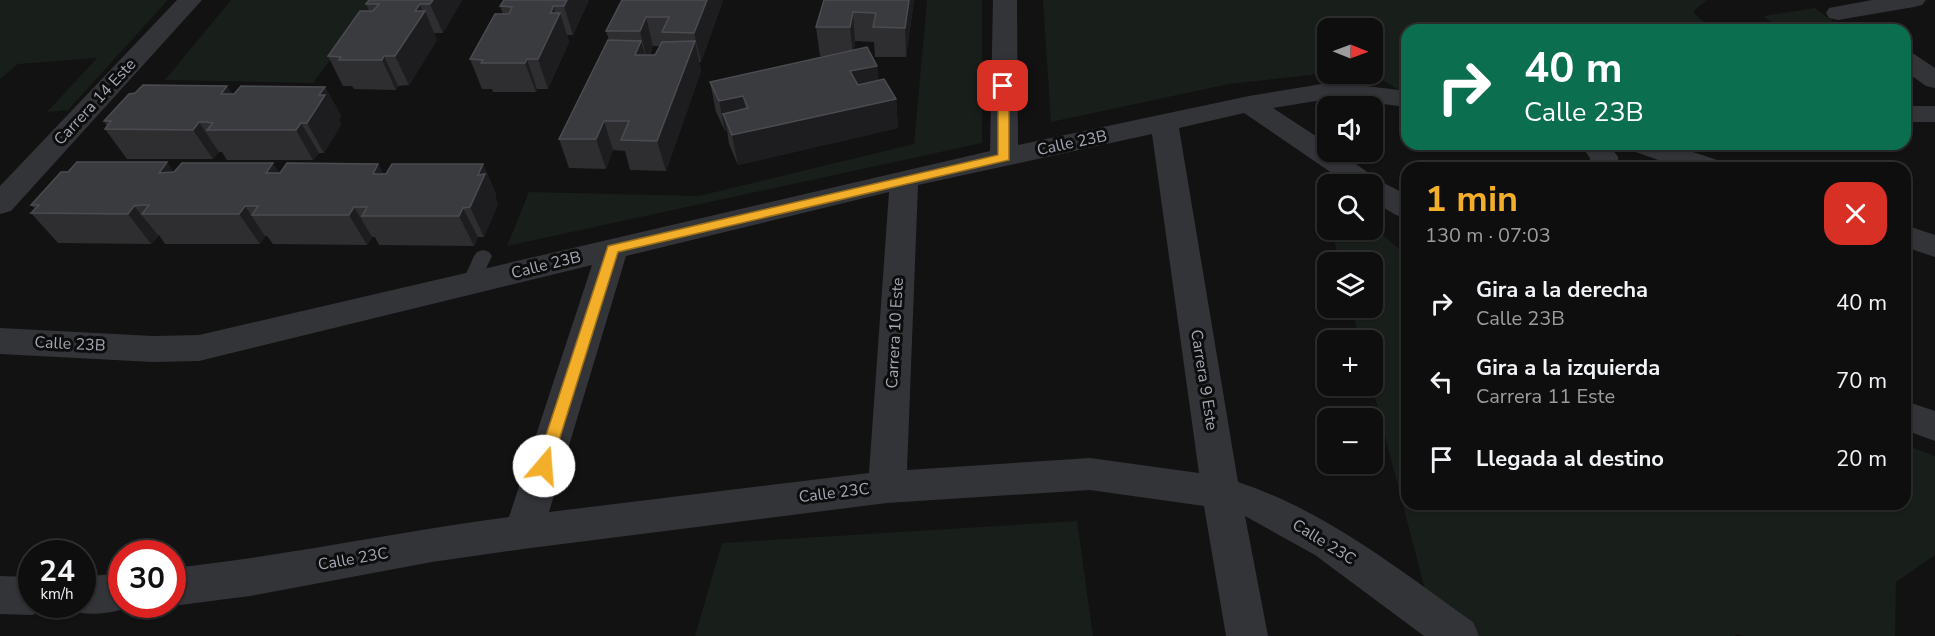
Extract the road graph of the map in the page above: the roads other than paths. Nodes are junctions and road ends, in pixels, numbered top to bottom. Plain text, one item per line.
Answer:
1 (190, 0) edge
2 (1005, 0) edge
3 (1914, 0) edge
4 (1855, 24) edge
5 (1911, 63) edge
6 (1935, 80) edge
7 (1401, 98) edge
8 (1249, 104) junction
9 (1911, 114) edge
10 (1935, 114) edge
11 (1164, 123) junction
12 (1658, 150) edge
13 (1004, 157) junction
14 (1692, 162) edge
15 (1353, 174) edge
16 (904, 179) junction
17 (1383, 194) edge
18 (0, 204) edge
19 (1401, 205) edge
20 (1911, 238) edge
21 (1935, 246) edge
22 (612, 249) junction
23 (0, 341) edge
24 (1911, 417) edge
25 (1935, 426) edge
26 (887, 487) junction
27 (1221, 492) junction
28 (523, 532) junction
29 (186, 585) edge
30 (0, 594) edge
31 (18, 595) edge
32 (1247, 636) edge
33 (1458, 636) edge

1 - 18 street, Carrera 14 Este
2 - 13 street
3 - 4 street
5 - 6 street
7 - 8 street, Calle 23B
8 - 11 street, Calle 23B
8 - 15 street
9 - 10 street
11 - 13 street, Calle 23B
11 - 27 street, Carrera 9 Este
12 - 14 street
13 - 16 street, Calle 23B
16 - 22 street, Calle 23B
16 - 26 street, Carrera 10 Este
17 - 19 street
20 - 21 street
22 - 23 street, Calle 23B
22 - 28 street
24 - 25 street
26 - 27 street, Calle 23C
26 - 28 street, Calle 23C
27 - 32 street, Carrera 9 Este
27 - 33 street, Calle 23C
28 - 29 street, Calle 23C
30 - 31 street

